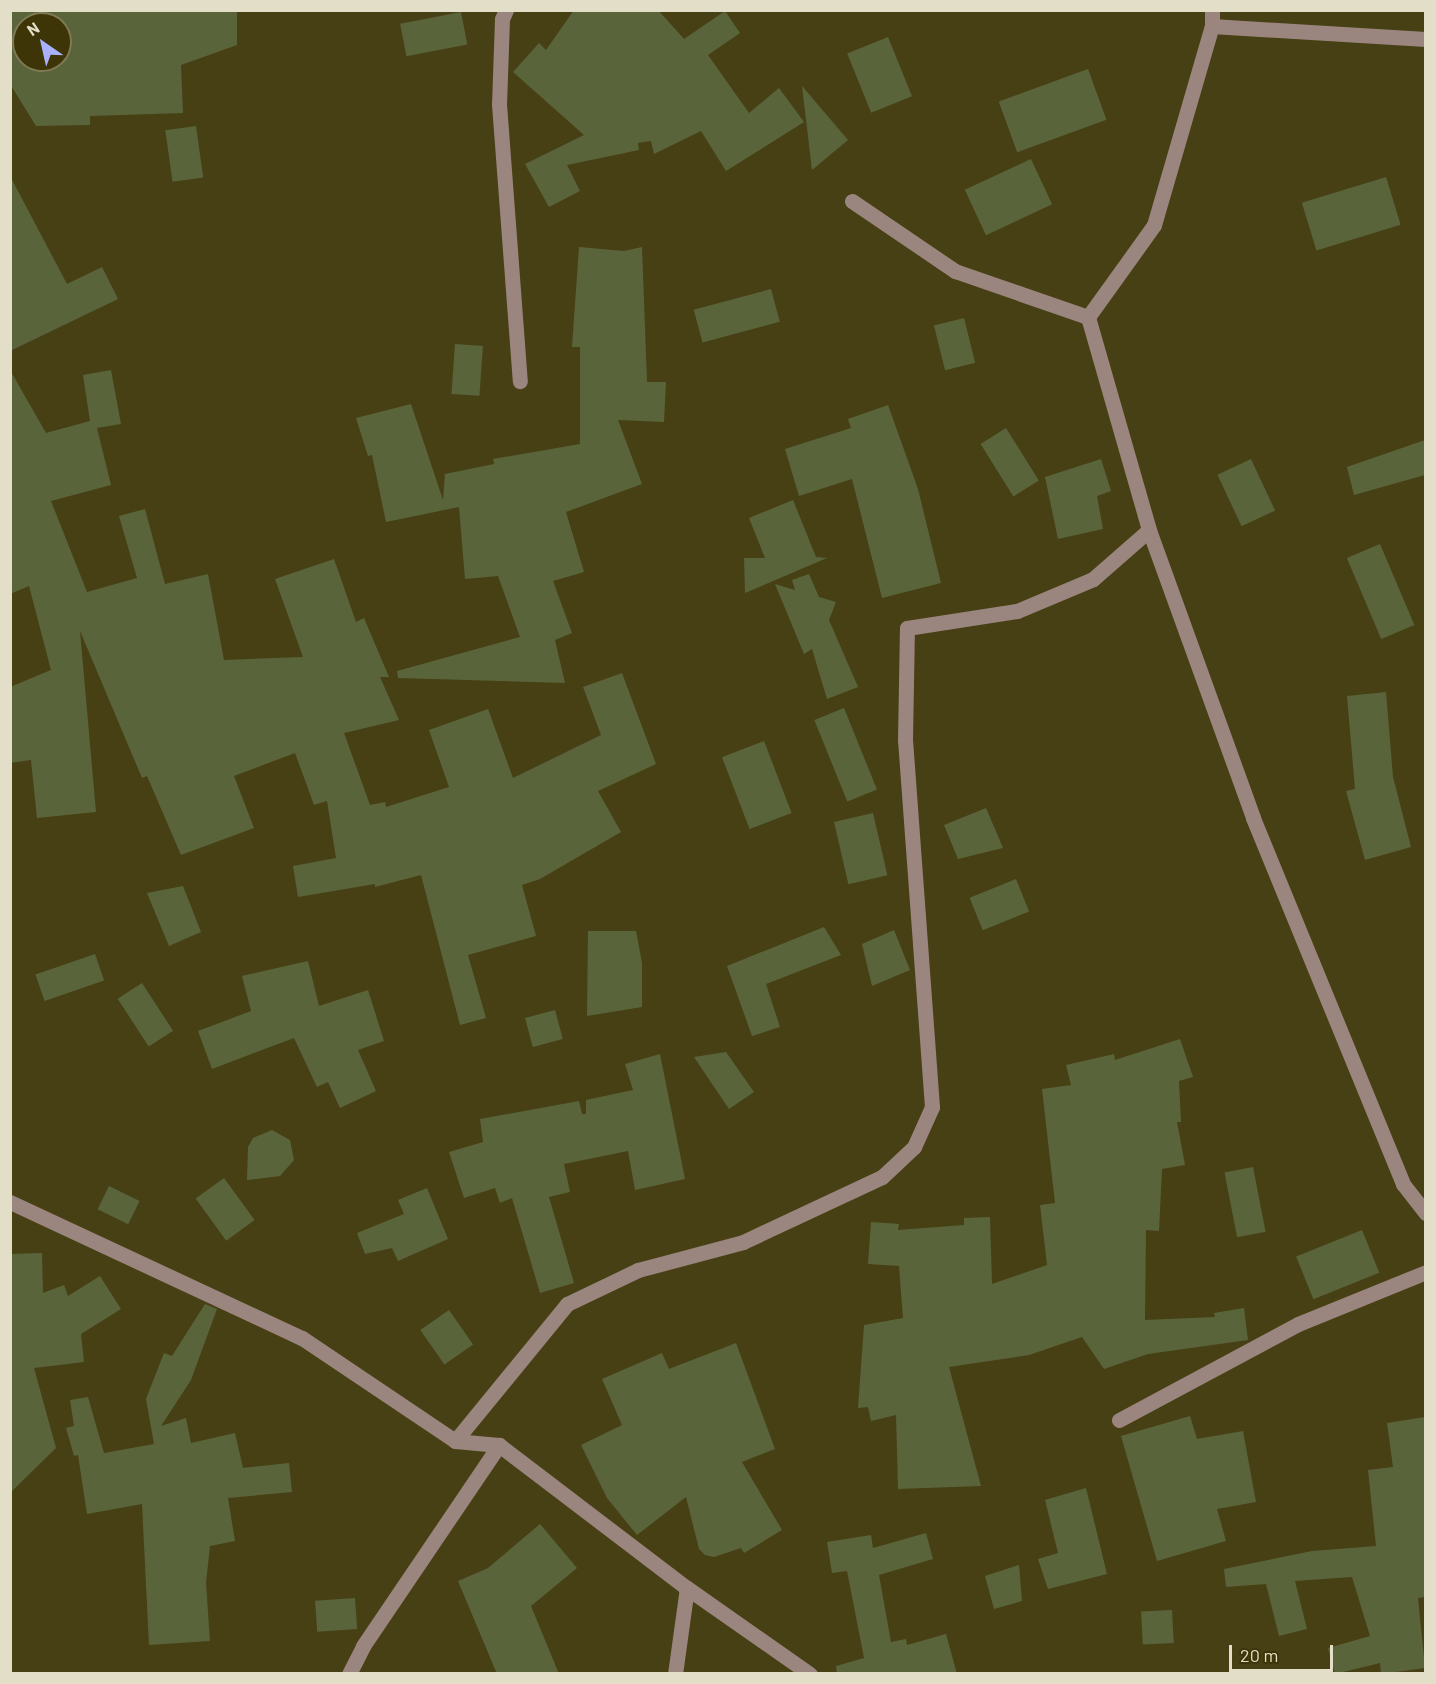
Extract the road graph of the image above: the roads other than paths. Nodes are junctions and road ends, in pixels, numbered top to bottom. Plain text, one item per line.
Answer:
1 (506, 10) edge
2 (1212, 18) edge
3 (1425, 39) edge
4 (852, 201) dead end
5 (1088, 317) junction
6 (520, 381) dead end
7 (1149, 530) junction
8 (10, 1202) edge
9 (1425, 1213) edge
10 (1425, 1272) edge
11 (1119, 1420) dead end
12 (455, 1441) junction
13 (500, 1445) junction
14 (687, 1588) junction
15 (349, 1674) edge
16 (675, 1674) edge
17 (810, 1674) edge

1 - 6 street
2 - 3 street
2 - 5 street
4 - 5 street
5 - 7 street
7 - 9 street
7 - 12 street
8 - 12 street
10 - 11 street
12 - 13 street
13 - 14 street
13 - 15 street
14 - 16 street
14 - 17 street

